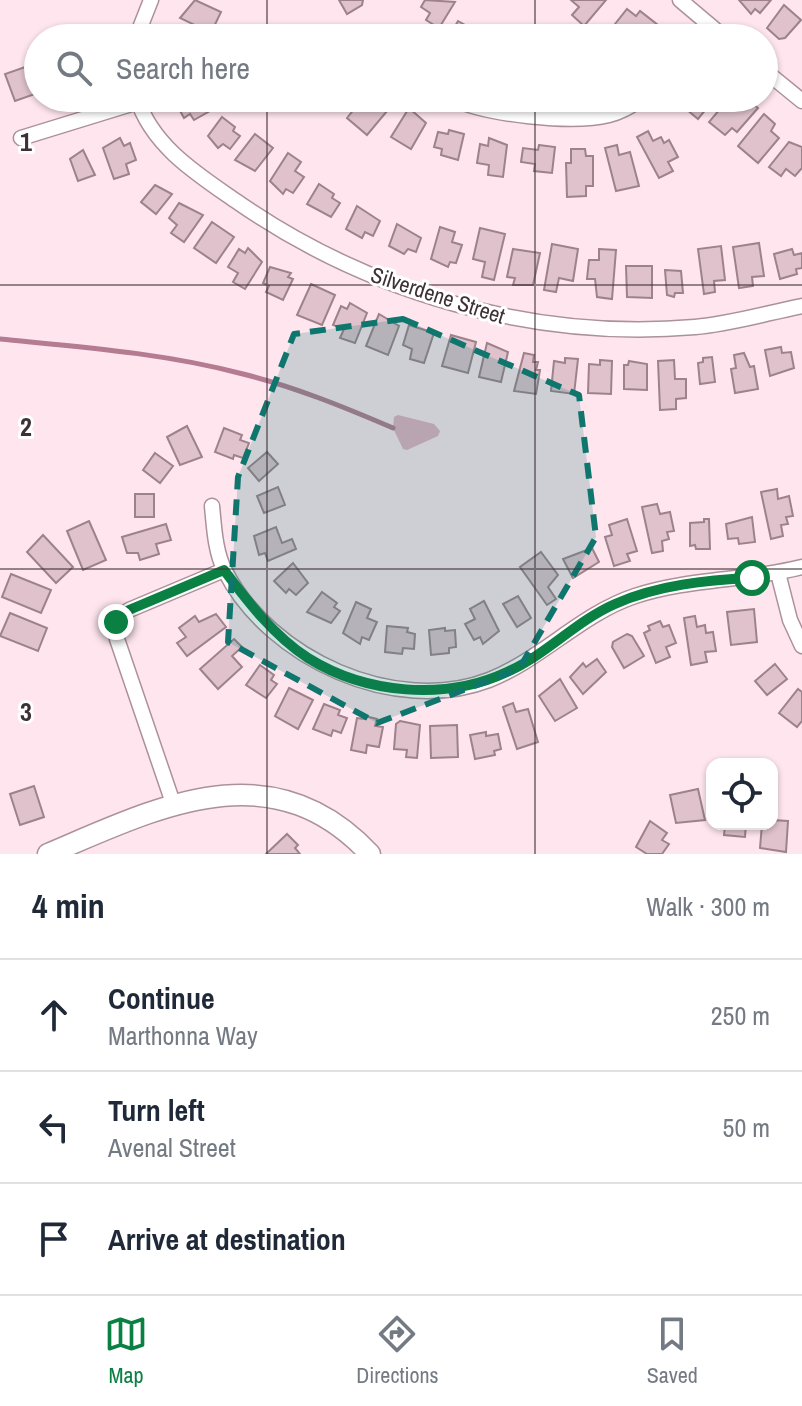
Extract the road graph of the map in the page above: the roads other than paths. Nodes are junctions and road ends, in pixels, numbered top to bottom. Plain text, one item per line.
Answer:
1 (151, 0) edge
2 (680, 0) edge
3 (142, 24) edge
4 (708, 24) edge
5 (778, 81) edge
6 (802, 101) edge
7 (101, 112) edge
8 (144, 112) edge
9 (523, 112) edge
10 (616, 112) edge
11 (21, 138) dead end
12 (802, 306) edge
13 (212, 506) dead end
14 (802, 567) edge
15 (224, 570) junction
16 (778, 573) junction
17 (802, 646) edge
18 (173, 803) junction
19 (48, 854) edge
20 (370, 854) edge

1 - 3 street
2 - 4 street
5 - 6 street
7 - 11 street
8 - 12 street, Silverdene Street
9 - 10 street
13 - 15 street
14 - 16 street
15 - 16 street
15 - 18 street
16 - 17 street
18 - 19 street
18 - 20 street

